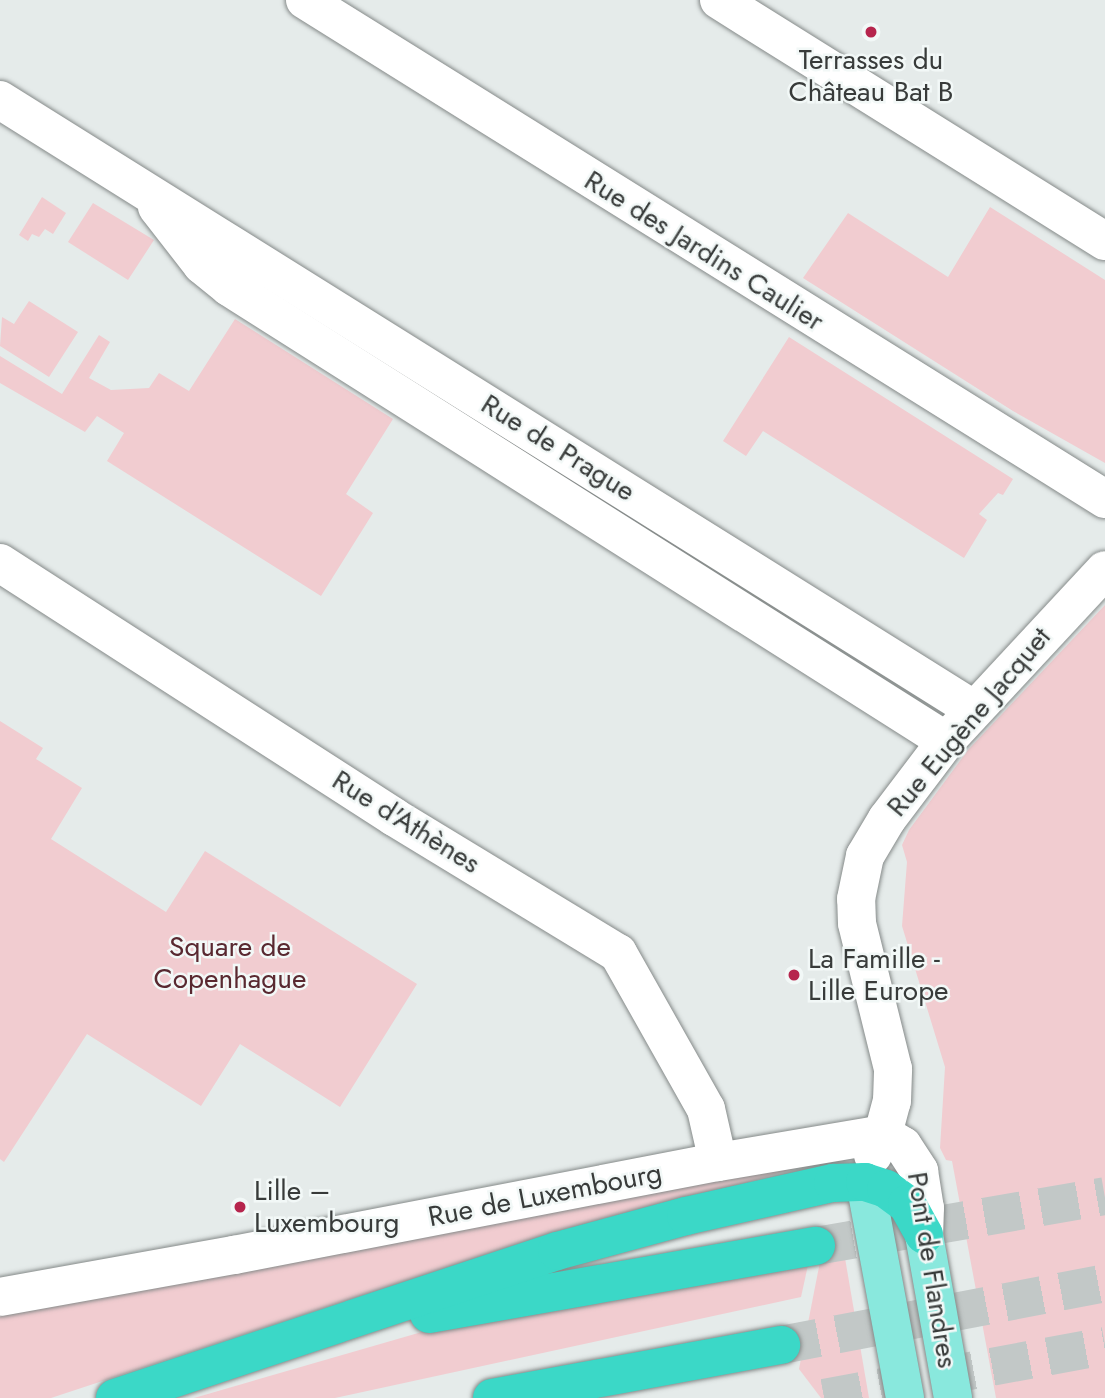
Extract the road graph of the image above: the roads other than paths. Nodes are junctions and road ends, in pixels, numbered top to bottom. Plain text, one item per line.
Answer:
1 (305, 0) edge
2 (719, 0) edge
3 (0, 100) edge
4 (142, 188) junction
5 (1105, 241) edge
6 (1105, 499) edge
7 (0, 563) edge
8 (1105, 570) edge
9 (973, 709) junction
10 (946, 741) junction
11 (883, 1134) junction
12 (718, 1162) junction
13 (865, 1182) junction
14 (924, 1235) junction
15 (816, 1246) tunnel mouth
16 (0, 1297) edge
17 (780, 1345) tunnel mouth
18 (242, 1357) junction
19 (115, 1398) edge
20 (492, 1398) edge
21 (905, 1398) edge
22 (953, 1398) edge

1 - 6 street, Rue des Jardins Caulier
2 - 5 street
3 - 4 street, Rue de Prague
4 - 9 street, Rue de Prague
4 - 10 street, Rue de Prague
7 - 12 street, Rue d'Athènes
8 - 9 street, Rue Eugène Jacquet
9 - 10 street, Rue Eugène Jacquet
10 - 11 street, Rue Eugène Jacquet
11 - 12 street, Rue de Luxembourg
11 - 13 street, Pont de Flandres
11 - 14 street, Pont de Flandres
12 - 16 street, Rue de Luxembourg
13 - 14 highway
13 - 18 highway
13 - 21 main road, Pont de Flandres
14 - 22 main road, Pont de Flandres
15 - 18 highway
17 - 20 highway
18 - 19 highway

